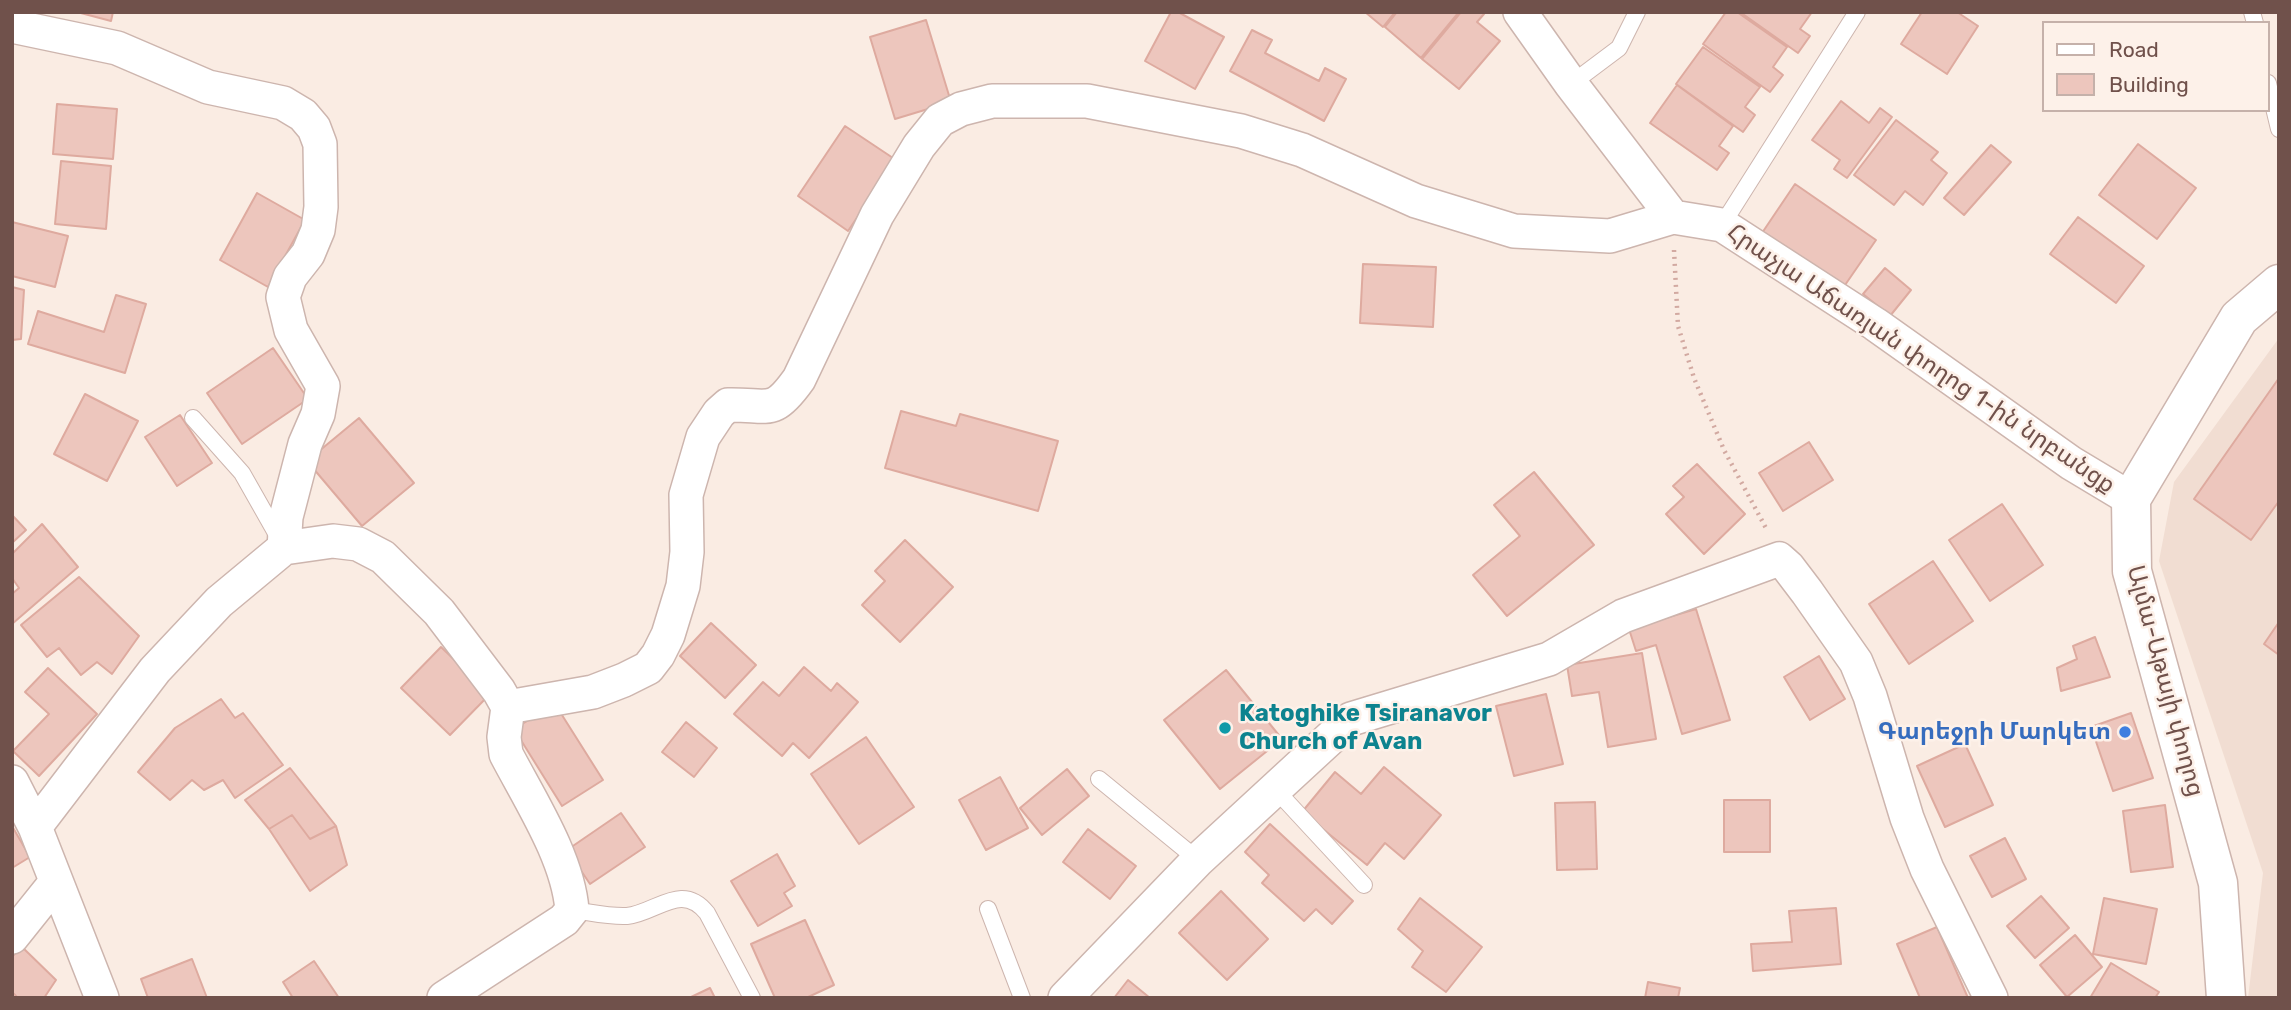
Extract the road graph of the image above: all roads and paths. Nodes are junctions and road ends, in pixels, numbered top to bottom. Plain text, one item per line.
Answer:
1 (1520, 12) edge
2 (1637, 12) edge
3 (1857, 12) edge
4 (12, 26) edge
5 (1572, 84) junction
6 (2270, 91) edge
7 (2279, 129) edge
8 (1673, 218) junction
9 (1722, 225) junction
10 (2279, 284) edge
11 (193, 418) dead end
12 (2131, 499) junction
13 (284, 548) junction
14 (1779, 559) junction
15 (508, 708) junction
16 (1099, 779) dead end
17 (12, 782) edge
18 (1275, 789) junction
19 (35, 827) junction
20 (1198, 860) junction
21 (56, 882) junction
22 (1364, 885) dead end
23 (988, 909) dead end
24 (572, 910) junction
25 (12, 937) edge
26 (102, 998) edge
27 (444, 998) edge
28 (752, 998) edge
29 (1022, 998) edge
30 (1065, 998) edge
31 (1991, 998) edge
32 (2226, 998) edge

1 - 5 street
2 - 5 lane
3 - 9 lane
4 - 13 street
5 - 8 street
6 - 7 lane
8 - 9 street, Հրաչյա Աճառյան փողոց 1-ին նրբանցք
8 - 14 path
8 - 15 street
9 - 12 street, Հրաչյա Աճառյան փողոց 1-ին նրբանցք
10 - 12 street
11 - 13 lane
12 - 32 street, Ալմա-Աթայի փողոց
13 - 15 street
13 - 19 street
14 - 18 street
14 - 31 street
15 - 24 street
16 - 20 lane
17 - 19 street
18 - 20 street
18 - 22 lane
19 - 21 street
20 - 30 street
21 - 25 street
21 - 26 street
23 - 29 lane
24 - 27 street
24 - 28 lane

